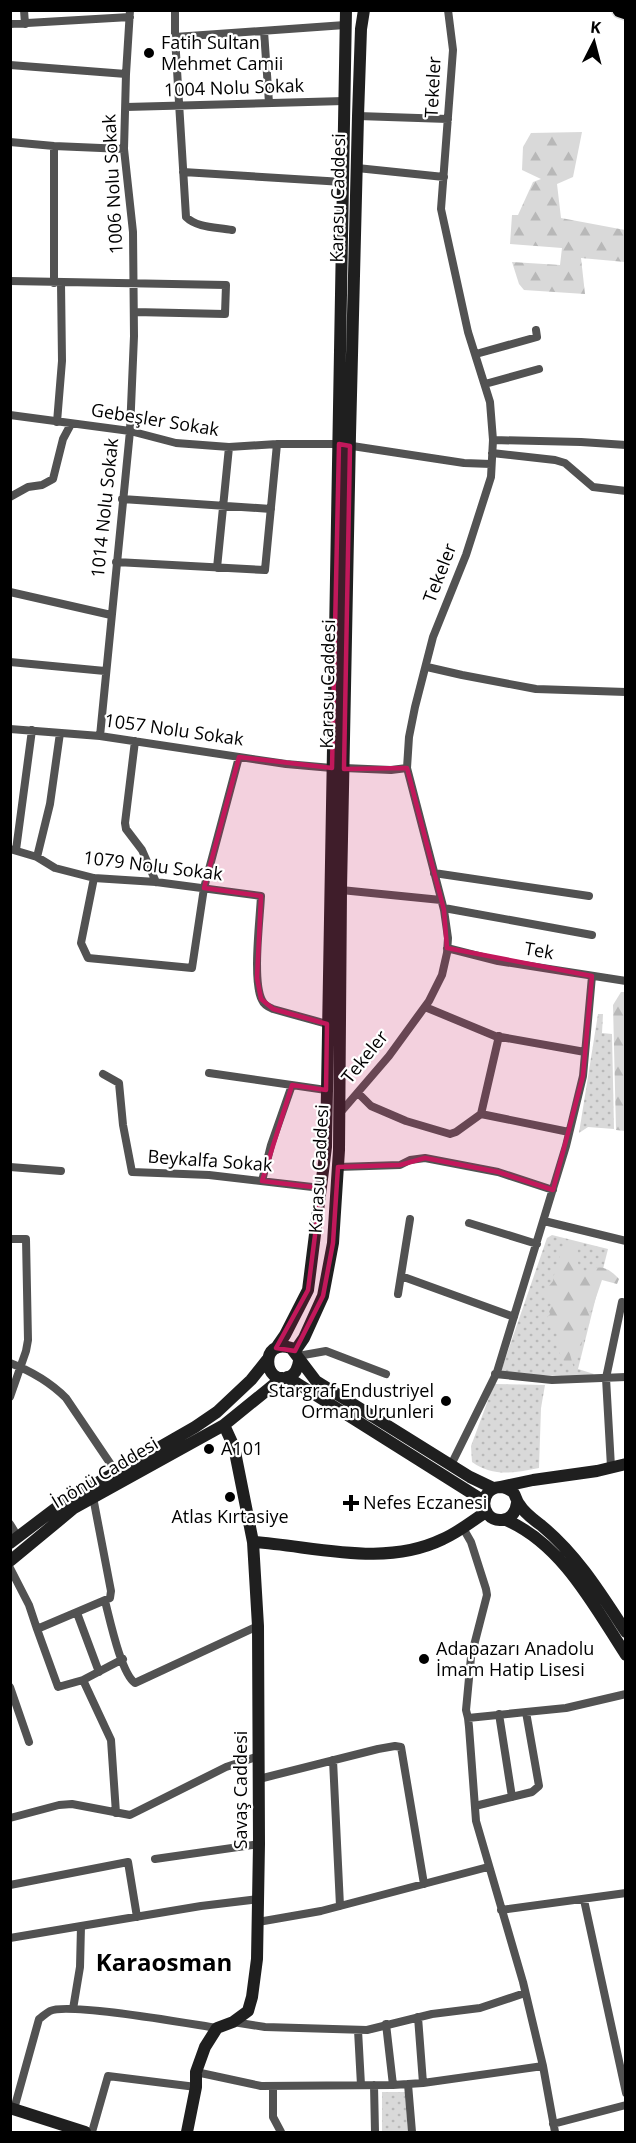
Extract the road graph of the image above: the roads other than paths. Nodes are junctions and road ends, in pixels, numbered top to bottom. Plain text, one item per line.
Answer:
1 (24, 10) edge
2 (62, 10) edge
3 (175, 10) edge
4 (344, 10) edge
5 (364, 10) edge
6 (448, 10) edge
7 (621, 10) edge
8 (626, 12) edge
9 (130, 14) edge
10 (63, 21) junction
11 (10, 24) edge
12 (25, 24) junction
13 (345, 24) junction
14 (264, 31) junction
15 (175, 38) junction
16 (10, 65) edge
17 (126, 74) junction
18 (344, 101) junction
19 (269, 103) junction
20 (179, 105) junction
21 (126, 107) junction
22 (358, 116) junction
23 (448, 119) junction
24 (10, 142) edge
25 (54, 146) junction
26 (124, 149) junction
27 (357, 168) junction
28 (183, 172) junction
29 (444, 177) junction
30 (343, 182) junction
31 (232, 230) dead end
32 (10, 281) edge
33 (58, 283) junction
34 (134, 284) junction
35 (134, 312) junction
36 (536, 330) dead end
37 (476, 354) junction
38 (539, 369) dead end
39 (485, 384) junction
40 (10, 415) edge
41 (57, 422) junction
42 (71, 424) junction
43 (130, 431) junction
44 (492, 440) junction
45 (277, 444) junction
46 (344, 445) junction
47 (626, 445) edge
48 (229, 447) junction
49 (492, 453) junction
50 (491, 464) junction
51 (626, 491) edge
52 (10, 496) edge
53 (122, 499) junction
54 (223, 506) junction
55 (271, 509) junction
56 (116, 562) junction
57 (217, 568) junction
58 (10, 592) edge
59 (111, 615) junction
60 (10, 662) edge
61 (427, 666) junction
62 (105, 670) junction
63 (626, 692) edge
64 (10, 729) edge
65 (32, 730) junction
66 (60, 733) junction
67 (100, 736) junction
68 (135, 741) junction
69 (239, 757) junction
70 (338, 768) junction
71 (407, 768) junction
72 (13, 849) edge
73 (37, 857) junction
74 (434, 873) junction
75 (94, 878) junction
76 (156, 882) junction
77 (204, 888) junction
78 (341, 890) junction
79 (589, 896) dead end
80 (442, 904) junction
81 (592, 935) dead end
82 (447, 948) junction
83 (592, 976) junction
84 (626, 981) edge
85 (425, 1007) junction
86 (327, 1024) junction
87 (499, 1036) junction
88 (585, 1052) junction
89 (209, 1072) dead end
90 (103, 1074) dead end
91 (292, 1085) junction
92 (326, 1090) junction
93 (358, 1094) junction
94 (340, 1113) junction
95 (481, 1113) junction
96 (569, 1132) junction
97 (10, 1167) edge
98 (338, 1167) junction
99 (61, 1171) dead end
100 (262, 1181) junction
101 (321, 1188) junction
102 (553, 1190) junction
103 (410, 1219) dead end
104 (544, 1221) junction
105 (469, 1223) dead end
106 (10, 1239) edge
107 (626, 1241) edge
108 (537, 1245) junction
109 (401, 1276) junction
110 (398, 1294) dead end
111 (622, 1302) dead end
112 (514, 1317) junction
113 (276, 1348) junction
114 (298, 1356) junction
115 (267, 1360) junction
116 (10, 1363) edge
117 (20, 1367) junction
118 (386, 1374) dead end
119 (495, 1374) junction
120 (626, 1377) edge
121 (284, 1378) junction
122 (606, 1378) junction
123 (10, 1397) edge
124 (224, 1425) junction
125 (626, 1464) edge
126 (451, 1465) junction
127 (611, 1467) junction
128 (116, 1472) junction
129 (546, 1479) junction
130 (496, 1488) junction
131 (93, 1497) junction
132 (517, 1500) junction
133 (485, 1507) junction
134 (506, 1520) junction
135 (10, 1524) edge
136 (464, 1528) junction
137 (14, 1540) edge
138 (253, 1542) junction
139 (10, 1561) edge
140 (10, 1568) edge
141 (105, 1601) junction
142 (77, 1613) junction
143 (258, 1626) junction
144 (37, 1629) junction
145 (626, 1632) edge
146 (626, 1655) edge
147 (123, 1659) junction
148 (99, 1672) junction
149 (83, 1680) junction
150 (10, 1687) edge
151 (626, 1694) edge
152 (526, 1712) junction
153 (499, 1714) junction
154 (468, 1718) junction
155 (29, 1742) dead end
156 (259, 1756) junction
157 (333, 1760) junction
158 (259, 1779) junction
159 (512, 1797) junction
160 (475, 1806) junction
161 (116, 1813) junction
162 (10, 1818) edge
163 (259, 1844) junction
164 (155, 1859) dead end
165 (488, 1867) junction
166 (424, 1884) junction
167 (10, 1885) edge
168 (626, 1893) edge
169 (259, 1899) junction
170 (584, 1900) junction
171 (340, 1906) junction
172 (501, 1910) junction
173 (137, 1917) junction
174 (258, 1922) junction
175 (81, 1926) junction
176 (10, 1938) edge
177 (525, 1993) junction
178 (73, 2010) junction
179 (417, 2017) junction
180 (233, 2022) junction
181 (387, 2024) junction
182 (217, 2028) junction
183 (358, 2030) junction
184 (543, 2066) junction
185 (196, 2072) junction
186 (408, 2084) junction
187 (423, 2084) junction
188 (361, 2085) junction
189 (374, 2085) junction
190 (393, 2085) junction
191 (196, 2086) junction
192 (273, 2086) junction
193 (626, 2093) edge
194 (626, 2106) edge
195 (12, 2109) edge
196 (554, 2128) edge
197 (85, 2133) edge
198 (92, 2133) edge
199 (187, 2133) edge
200 (281, 2133) edge
201 (375, 2133) edge
202 (412, 2133) edge

1 - 12 street
2 - 10 street
3 - 15 street
4 - 13 main road, Karasu Caddesi
5 - 22 main road, Karasu Caddesi
6 - 23 street, Tekeler
7 - 8 highway
9 - 10 street
9 - 17 street, 1006 Nolu Sokak
10 - 12 street
11 - 12 street
13 - 14 street
13 - 18 main road, Karasu Caddesi
14 - 15 street
14 - 19 street
15 - 20 street
16 - 17 street
17 - 21 street, 1006 Nolu Sokak
18 - 19 street, 1004 Nolu Sokak
18 - 30 main road, Karasu Caddesi
19 - 20 street, 1004 Nolu Sokak
20 - 21 street, 1004 Nolu Sokak
20 - 28 street
21 - 26 street, 1006 Nolu Sokak
22 - 23 street
22 - 27 main road, Karasu Caddesi
23 - 29 street, Tekeler
24 - 25 street
25 - 26 street
25 - 33 street
26 - 34 street, 1006 Nolu Sokak
27 - 29 street
27 - 46 main road, Karasu Caddesi
28 - 30 street
28 - 31 street
29 - 37 street, Tekeler
30 - 46 main road, Karasu Caddesi
32 - 33 street
33 - 34 street
33 - 41 street
34 - 35 street, 1014 Nolu Sokak
34 - 35 street
35 - 43 street, 1014 Nolu Sokak
36 - 37 street
37 - 39 street, Tekeler
38 - 39 street
39 - 44 street, Tekeler
40 - 41 street
41 - 42 street
42 - 43 street, Gebeşler Sokak
42 - 52 street, Gebeşler Sokak
43 - 48 street, Gebeşler Sokak
43 - 53 street, 1014 Nolu Sokak
44 - 47 street
44 - 49 street, Tekeler
45 - 46 street, Gebeşler Sokak
45 - 48 street, Gebeşler Sokak
45 - 55 street
46 - 50 street, Gebeşler Sokak
46 - 70 main road, Karasu Caddesi
48 - 54 street
49 - 50 street, Tekeler
49 - 51 street
50 - 61 street, Tekeler
53 - 54 street
53 - 56 street, 1014 Nolu Sokak
54 - 55 street
54 - 57 street
55 - 57 street
56 - 57 street
56 - 59 street, 1014 Nolu Sokak
58 - 59 street
59 - 62 street, 1014 Nolu Sokak
60 - 62 street
61 - 63 street
61 - 71 street, Tekeler
62 - 67 street, 1014 Nolu Sokak
64 - 65 street, 1057 Nolu Sokak
65 - 66 street, 1057 Nolu Sokak
65 - 72 street
66 - 67 street, 1057 Nolu Sokak
66 - 73 street
67 - 68 street, 1057 Nolu Sokak
68 - 69 street, 1057 Nolu Sokak
68 - 76 street
69 - 70 street, 1057 Nolu Sokak
69 - 77 street
70 - 71 street, 1057 Nolu Sokak
70 - 78 main road, Karasu Caddesi
70 - 86 main road, Karasu Caddesi
71 - 74 street, Tekeler
72 - 73 street, 1079 Nolu Sokak
73 - 75 street, 1079 Nolu Sokak
74 - 79 street
74 - 80 street, Tekeler
75 - 76 street, 1079 Nolu Sokak
75 - 77 street
76 - 77 street, 1079 Nolu Sokak
77 - 86 street, 1079 Nolu Sokak
78 - 80 street
78 - 94 main road, Karasu Caddesi
80 - 81 street
80 - 82 street, Tekeler
82 - 83 street, Tek
82 - 85 street, Tekeler
83 - 84 street, Tek
83 - 88 street
85 - 87 street
85 - 93 street, Tekeler
86 - 92 main road, Karasu Caddesi
87 - 88 street
87 - 95 street
88 - 96 street
89 - 91 street
90 - 100 street, Beykalfa Sokak
91 - 92 street
91 - 100 street
92 - 101 main road, Karasu Caddesi
93 - 94 street, Tekeler
93 - 95 street
94 - 98 main road, Karasu Caddesi
95 - 96 street
96 - 102 street
97 - 99 street
98 - 102 street
98 - 114 main road, Karasu Caddesi
100 - 101 street, Beykalfa Sokak
101 - 113 main road, Karasu Caddesi
102 - 104 street
103 - 109 street
104 - 107 street
104 - 108 street
105 - 108 street
106 - 117 street
108 - 112 street
109 - 110 street
109 - 112 street
111 - 122 street
112 - 119 street
113 - 114 main road
113 - 115 main road
114 - 118 street
114 - 121 main road
114 - 126 main road
115 - 121 main road
115 - 128 main road, İnönü Caddesi
116 - 117 street
117 - 123 street
117 - 128 street
119 - 122 street
119 - 126 street
120 - 122 street
121 - 124 main road
121 - 133 main road
122 - 127 street
124 - 131 main road, İnönü Caddesi
124 - 138 main road, Savaş Caddesi
125 - 127 main road
126 - 130 main road
127 - 129 main road
128 - 137 main road, İnönü Caddesi
129 - 130 main road
129 - 132 main road
130 - 132 main road
130 - 133 main road
131 - 139 main road, İnönü Caddesi
131 - 141 street
132 - 134 main road
132 - 145 main road
133 - 134 main road
133 - 136 main road
134 - 146 main road
135 - 137 street
136 - 138 main road
136 - 154 street
138 - 143 main road, Savaş Caddesi
140 - 144 street
141 - 142 street
141 - 147 street
142 - 144 street
142 - 148 street
143 - 147 street
143 - 156 main road, Savaş Caddesi
144 - 149 street
147 - 148 street
148 - 149 street
149 - 161 street
150 - 155 street
151 - 152 street
152 - 153 street
152 - 159 street
153 - 154 street
153 - 159 street
154 - 160 street
156 - 158 main road, Savaş Caddesi
156 - 161 street
157 - 158 street
157 - 166 street
157 - 171 street
158 - 163 main road, Savaş Caddesi
159 - 160 street
160 - 165 street
161 - 162 street
163 - 164 street
163 - 169 main road, Savaş Caddesi
165 - 166 street
165 - 172 street
166 - 171 street
167 - 173 street
168 - 170 street
169 - 173 street
169 - 174 main road, Savaş Caddesi
170 - 172 street
170 - 193 street
171 - 174 street
172 - 177 street
173 - 175 street
174 - 180 main road, Savaş Caddesi
175 - 176 street
175 - 178 street
177 - 179 street
177 - 184 street
178 - 182 street
178 - 195 street
179 - 181 street
179 - 187 street
180 - 182 main road, Savaş Caddesi
180 - 183 street
181 - 183 street
181 - 190 street
182 - 185 main road
183 - 188 street
184 - 187 street
184 - 196 street
185 - 191 main road
185 - 192 street
186 - 187 street
186 - 190 street
186 - 202 street
188 - 189 street
188 - 192 street
189 - 190 street
189 - 201 street
191 - 198 street
191 - 199 main road
192 - 200 street
194 - 196 street
195 - 197 main road

